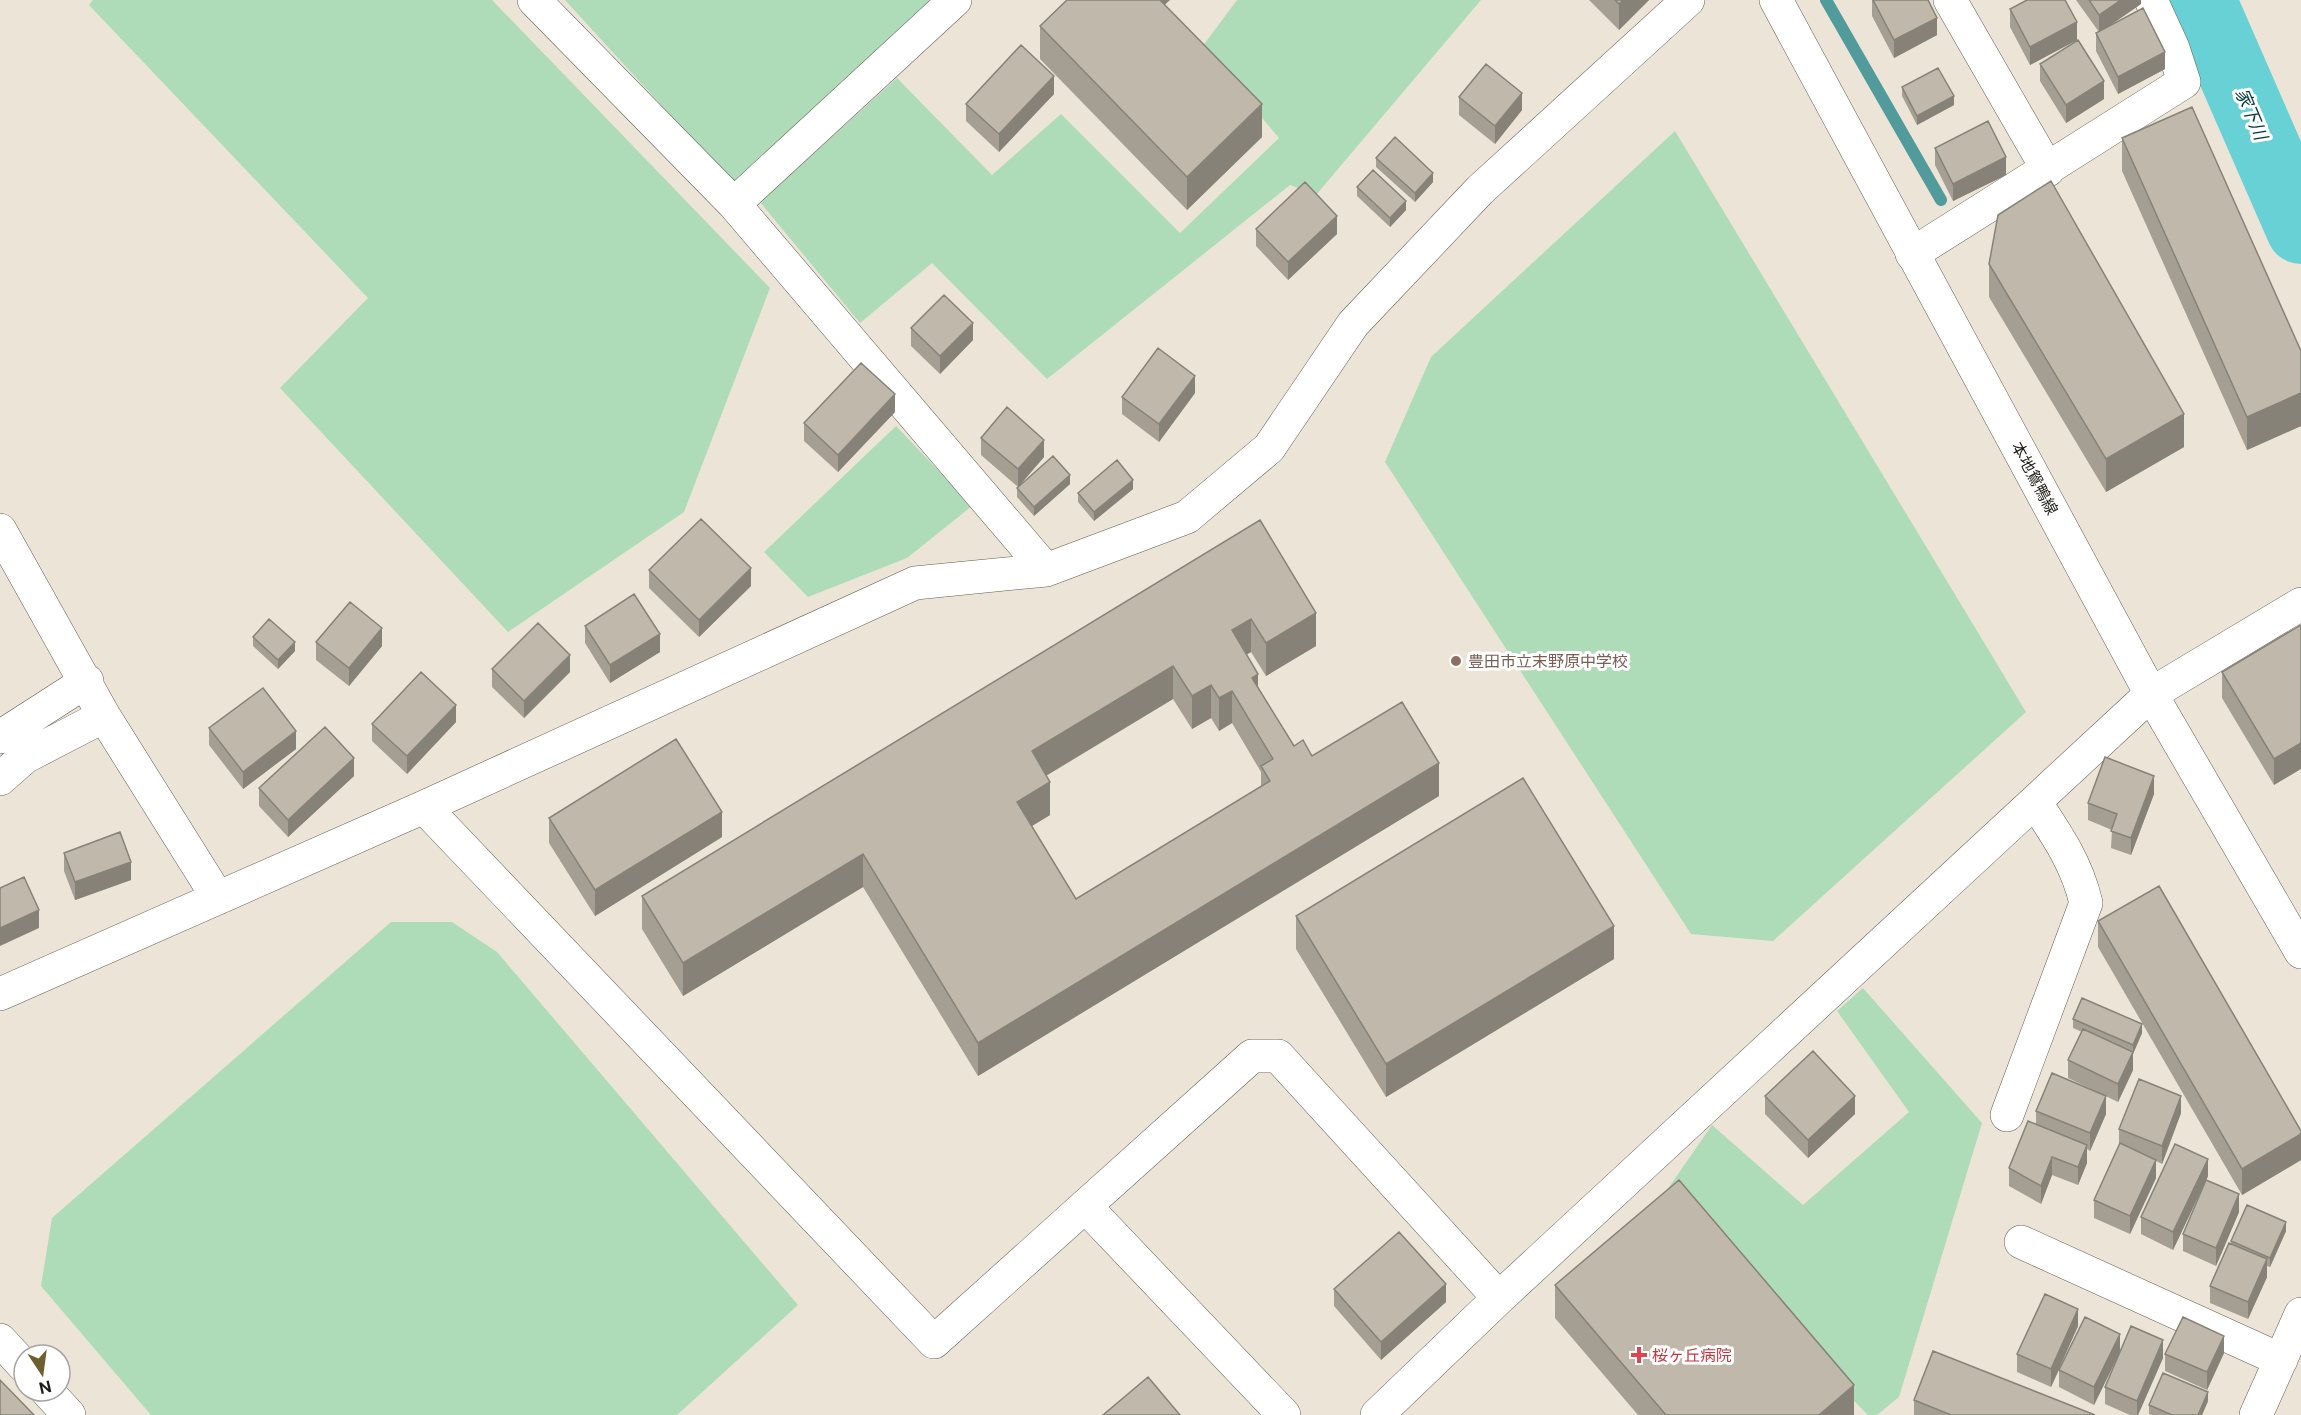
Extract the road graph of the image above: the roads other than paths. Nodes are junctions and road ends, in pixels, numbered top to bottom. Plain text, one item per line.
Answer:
1 (534, 0) edge
2 (955, 0) edge
3 (1688, 0) edge
4 (1776, 0) edge
5 (1950, 0) edge
6 (2151, 0) edge
7 (2048, 170) junction
8 (734, 204) junction
9 (1912, 254) junction
10 (0, 530) edge
11 (1046, 570) junction
12 (2301, 604) edge
13 (87, 681) junction
14 (2151, 694) junction
15 (104, 716) junction
16 (0, 737) edge
17 (0, 779) edge
18 (2035, 802) junction
19 (424, 807) junction
20 (218, 898) junction
21 (2301, 952) edge
22 (0, 994) edge
23 (2007, 1115) dead end
24 (1085, 1206) junction
25 (2021, 1242) dead end
26 (1499, 1298) junction
27 (2301, 1314) edge
28 (0, 1340) edge
29 (12, 1353) edge
30 (2281, 1359) junction
31 (58, 1403) edge
32 (69, 1415) edge
33 (1284, 1415) edge
34 (1377, 1415) edge
35 (2256, 1415) edge

1 - 8 street
2 - 8 street
3 - 11 street
4 - 9 street, 本地鴛鴨線
5 - 7 street
6 - 7 street
7 - 9 street
8 - 11 street
9 - 14 street, 本地鴛鴨線
10 - 13 street
11 - 19 street
12 - 14 street
13 - 15 street
13 - 16 street
14 - 18 street
14 - 21 street, 本地鴛鴨線
15 - 17 street
15 - 20 street
18 - 23 street
18 - 26 street
19 - 20 street
19 - 24 street
20 - 22 street
24 - 26 street
24 - 33 street
25 - 30 street
26 - 34 street
27 - 30 street
28 - 29 street
30 - 35 street
31 - 32 street

